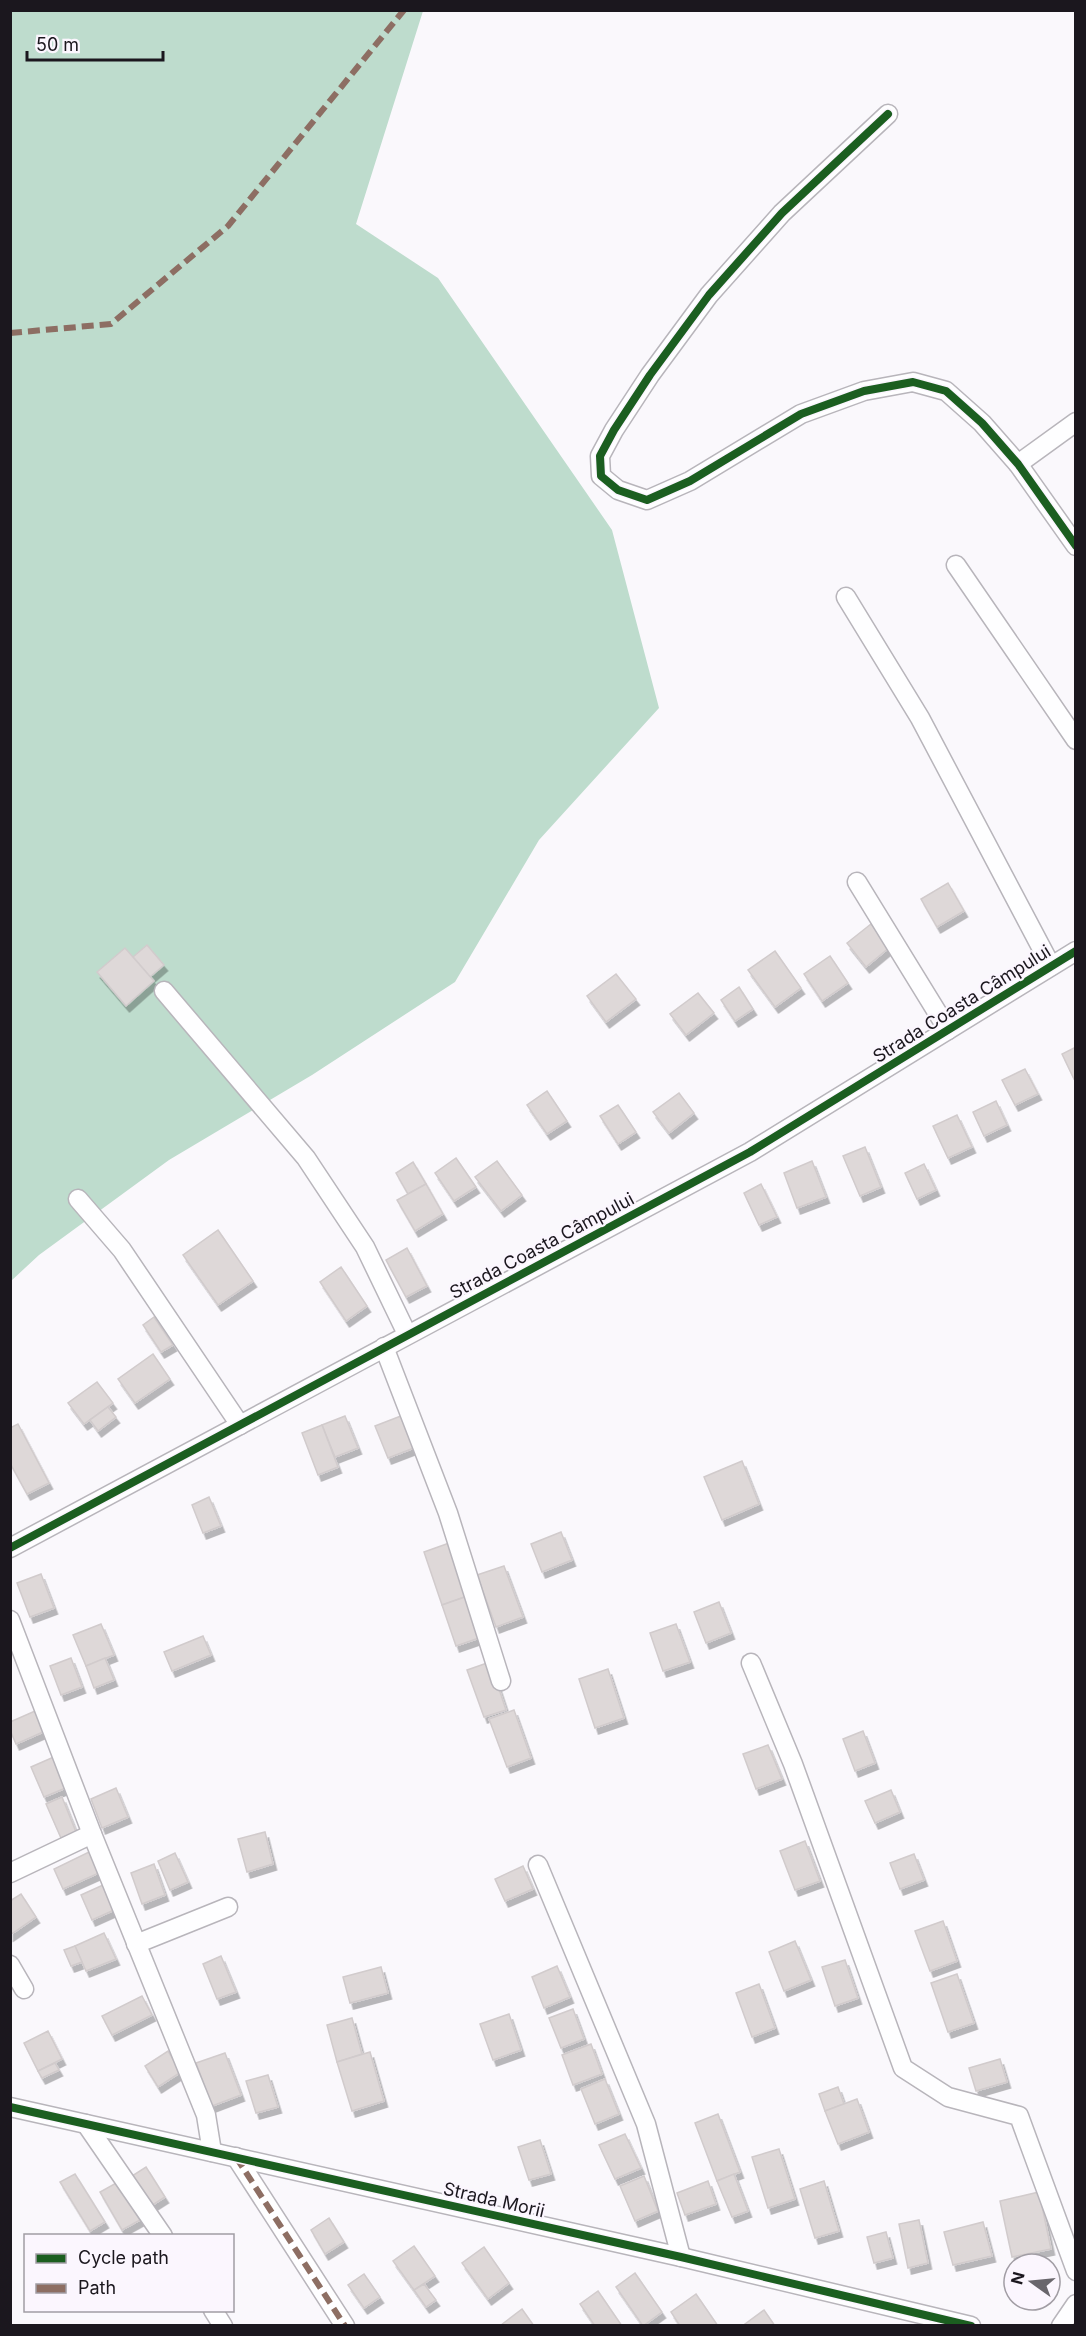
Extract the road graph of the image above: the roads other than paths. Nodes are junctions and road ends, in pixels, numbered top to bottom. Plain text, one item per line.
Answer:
1 (888, 114) dead end
2 (1076, 422) edge
3 (1018, 464) junction
4 (1076, 546) edge
5 (956, 565) dead end
6 (846, 597) dead end
7 (1076, 740) edge
8 (857, 882) dead end
9 (1076, 951) edge
10 (1051, 966) junction
11 (165, 991) dead end
12 (948, 1030) junction
13 (78, 1199) dead end
14 (407, 1334) junction
15 (384, 1347) junction
16 (240, 1425) junction
17 (10, 1548) edge
18 (10, 1620) edge
19 (751, 1663) dead end
20 (501, 1681) dead end
21 (92, 1834) junction
22 (538, 1865) dead end
23 (10, 1873) edge
24 (228, 1907) dead end
25 (136, 1944) junction
26 (10, 1965) edge
27 (24, 1989) dead end
28 (10, 2107) edge
29 (86, 2124) junction
30 (212, 2152) junction
31 (236, 2157) junction
32 (162, 2234) edge
33 (681, 2257) junction
34 (1076, 2271) edge
35 (1076, 2304) edge
36 (214, 2312) edge
37 (223, 2325) edge
38 (345, 2325) edge
39 (971, 2325) edge
40 (1061, 2325) edge

1 - 3 street
2 - 3 street
3 - 4 street
5 - 7 street
6 - 10 street
8 - 12 street
9 - 10 street, Strada Coasta Câmpului
10 - 12 street, Strada Coasta Câmpului
11 - 14 street
12 - 14 street, Strada Coasta Câmpului
13 - 16 street
14 - 15 street, Strada Coasta Câmpului
15 - 16 street, Strada Coasta Câmpului
15 - 20 street
16 - 17 street, Strada Coasta Câmpului
18 - 21 street
19 - 34 street
21 - 23 street
21 - 25 street
22 - 33 street
24 - 25 street
25 - 30 street
26 - 27 street
28 - 29 street, Strada Morii
29 - 30 street, Strada Morii
29 - 32 street
30 - 31 street, Strada Morii
31 - 33 street, Strada Morii
31 - 38 street
33 - 39 street, Strada Morii
35 - 40 street
36 - 37 street

